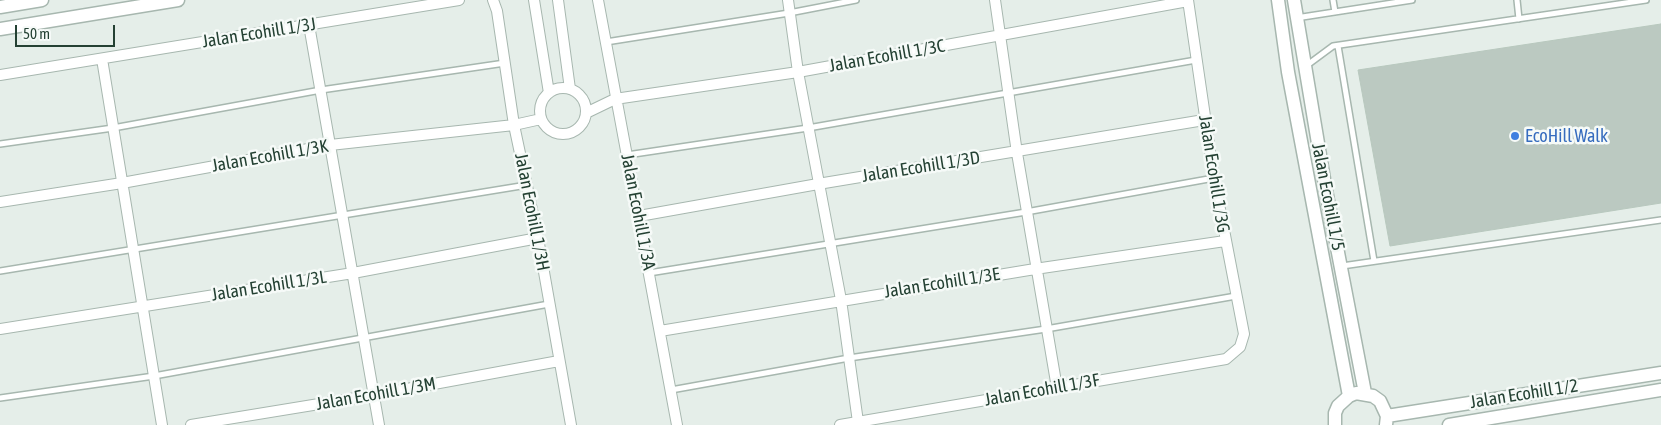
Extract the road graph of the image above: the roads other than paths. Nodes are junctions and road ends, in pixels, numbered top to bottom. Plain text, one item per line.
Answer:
1 (42, 0) edge
2 (178, 0) edge
3 (459, 0) edge
4 (493, 0) edge
5 (534, 0) edge
6 (558, 0) edge
7 (598, 0) edge
8 (788, 0) edge
9 (856, 0) edge
10 (994, 0) edge
11 (1278, 0) edge
12 (1294, 0) edge
13 (1333, 0) edge
14 (1412, 0) edge
15 (1516, 0) edge
16 (1646, 0) edge
17 (1188, 1) edge
18 (0, 7) edge
19 (1335, 12) junction
20 (789, 13) junction
21 (1296, 18) junction
22 (1519, 19) junction
23 (309, 25) junction
24 (0, 29) edge
25 (1000, 36) junction
26 (605, 42) junction
27 (1338, 46) junction
28 (102, 59) junction
29 (1196, 60) junction
30 (506, 62) junction
31 (1304, 68) junction
32 (798, 72) junction
33 (0, 76) edge
34 (570, 89) junction
35 (320, 90) junction
36 (549, 92) junction
37 (1008, 93) junction
38 (616, 99) junction
39 (586, 113) junction
40 (541, 119) junction
41 (1204, 120) junction
42 (514, 125) junction
43 (113, 128) junction
44 (808, 128) junction
45 (0, 144) edge
46 (330, 145) junction
47 (1017, 152) junction
48 (627, 155) junction
49 (1214, 178) junction
50 (122, 183) junction
51 (818, 184) junction
52 (528, 185) junction
53 (0, 202) edge
54 (1026, 212) junction
55 (639, 216) junction
56 (342, 217) junction
57 (1661, 220) edge
58 (538, 238) junction
59 (1225, 241) junction
60 (830, 243) junction
61 (133, 248) junction
62 (1374, 261) junction
63 (1341, 266) junction
64 (1035, 269) junction
65 (0, 272) edge
66 (353, 273) junction
67 (649, 273) junction
68 (1236, 296) junction
69 (841, 300) junction
70 (549, 304) junction
71 (142, 305) junction
72 (0, 329) edge
73 (1046, 329) junction
74 (660, 331) junction
75 (364, 338) junction
76 (1240, 346) joint
77 (849, 358) junction
78 (559, 361) junction
79 (1661, 373) edge
80 (154, 376) junction
81 (1056, 388) junction
82 (671, 390) junction
83 (1661, 390) edge
84 (1365, 393) junction
85 (374, 395) junction
86 (1349, 396) junction
87 (0, 398) edge
88 (1386, 420) edge
89 (858, 422) junction
90 (162, 425) edge
91 (191, 425) edge
92 (379, 425) edge
93 (571, 425) edge
94 (677, 425) edge
95 (840, 425) edge
96 (1335, 425) edge
97 (1449, 425) edge

1 - 18 street
2 - 24 street
3 - 23 street, Jalan Ecohill 1/3J
4 - 30 street, Jalan Ecohill 1/3H
5 - 36 street
6 - 34 street
7 - 26 street, Jalan Ecohill 1/3A
8 - 20 street
9 - 20 lane
10 - 25 street
11 - 86 street
12 - 21 street, Jalan Ecohill 1/5
13 - 19 lane
14 - 19 lane
15 - 22 lane
16 - 22 lane
17 - 25 street, Jalan Ecohill 1/3C
17 - 29 street, Jalan Ecohill 1/3G
19 - 21 lane
20 - 26 lane
20 - 32 street
21 - 31 street, Jalan Ecohill 1/5
22 - 27 lane
23 - 28 street, Jalan Ecohill 1/3J
23 - 35 street
25 - 32 street, Jalan Ecohill 1/3C
25 - 37 street
26 - 38 street, Jalan Ecohill 1/3A
27 - 31 lane
27 - 62 lane
28 - 33 street, Jalan Ecohill 1/3J
28 - 43 street
29 - 37 lane
29 - 41 street, Jalan Ecohill 1/3G
30 - 35 lane
30 - 42 street, Jalan Ecohill 1/3H
31 - 63 street, Jalan Ecohill 1/5
32 - 38 street, Jalan Ecohill 1/3C
32 - 44 street
34 - 36 street
34 - 39 street
35 - 43 lane
35 - 46 street
36 - 40 street
37 - 44 lane
37 - 47 street
38 - 39 street, Jalan Ecohill 1/3C
38 - 48 street, Jalan Ecohill 1/3A
39 - 40 street
40 - 42 street, Jalan Ecohill 1/3K
41 - 47 street, Jalan Ecohill 1/3D
41 - 49 street, Jalan Ecohill 1/3G
42 - 46 street, Jalan Ecohill 1/3K
42 - 52 street, Jalan Ecohill 1/3H
43 - 45 lane
43 - 50 street
44 - 48 lane
44 - 51 street
46 - 50 street, Jalan Ecohill 1/3K
46 - 56 street
47 - 51 street, Jalan Ecohill 1/3D
47 - 54 street
48 - 55 street, Jalan Ecohill 1/3A
49 - 54 lane
49 - 59 street, Jalan Ecohill 1/3G
50 - 53 street, Jalan Ecohill 1/3K
50 - 61 street
51 - 55 street, Jalan Ecohill 1/3D
51 - 60 street
52 - 56 lane
52 - 58 street, Jalan Ecohill 1/3H
54 - 60 lane
54 - 64 street
55 - 67 street, Jalan Ecohill 1/3A
56 - 61 lane
56 - 66 street
57 - 62 lane
58 - 66 street, Jalan Ecohill 1/3L
58 - 70 street, Jalan Ecohill 1/3H
59 - 64 street, Jalan Ecohill 1/3E
59 - 68 street, Jalan Ecohill 1/3G
60 - 67 lane
60 - 69 street
61 - 65 lane
61 - 71 street
62 - 63 lane
63 - 84 street, Jalan Ecohill 1/5
64 - 69 street, Jalan Ecohill 1/3E
64 - 73 street
66 - 71 street, Jalan Ecohill 1/3L
66 - 75 street
67 - 74 street, Jalan Ecohill 1/3A
68 - 73 lane
68 - 76 street, Jalan Ecohill 1/3G
69 - 74 street, Jalan Ecohill 1/3E
69 - 77 street
70 - 75 lane
70 - 78 street, Jalan Ecohill 1/3H
71 - 72 street, Jalan Ecohill 1/3L
71 - 80 street
73 - 77 lane
73 - 81 street
74 - 82 street, Jalan Ecohill 1/3A
75 - 80 lane
75 - 85 street
76 - 81 street, Jalan Ecohill 1/3F
77 - 82 lane
77 - 89 street
78 - 85 street, Jalan Ecohill 1/3M
78 - 93 street, Jalan Ecohill 1/3H
79 - 88 street, Jalan Ecohill 1/2
80 - 87 lane
80 - 90 street
81 - 89 street, Jalan Ecohill 1/3F
82 - 94 street, Jalan Ecohill 1/3A
83 - 97 street, Jalan Ecohill 1/2
84 - 86 street
84 - 88 street
85 - 91 street, Jalan Ecohill 1/3M
85 - 92 street
86 - 96 street
89 - 95 street, Jalan Ecohill 1/3F

